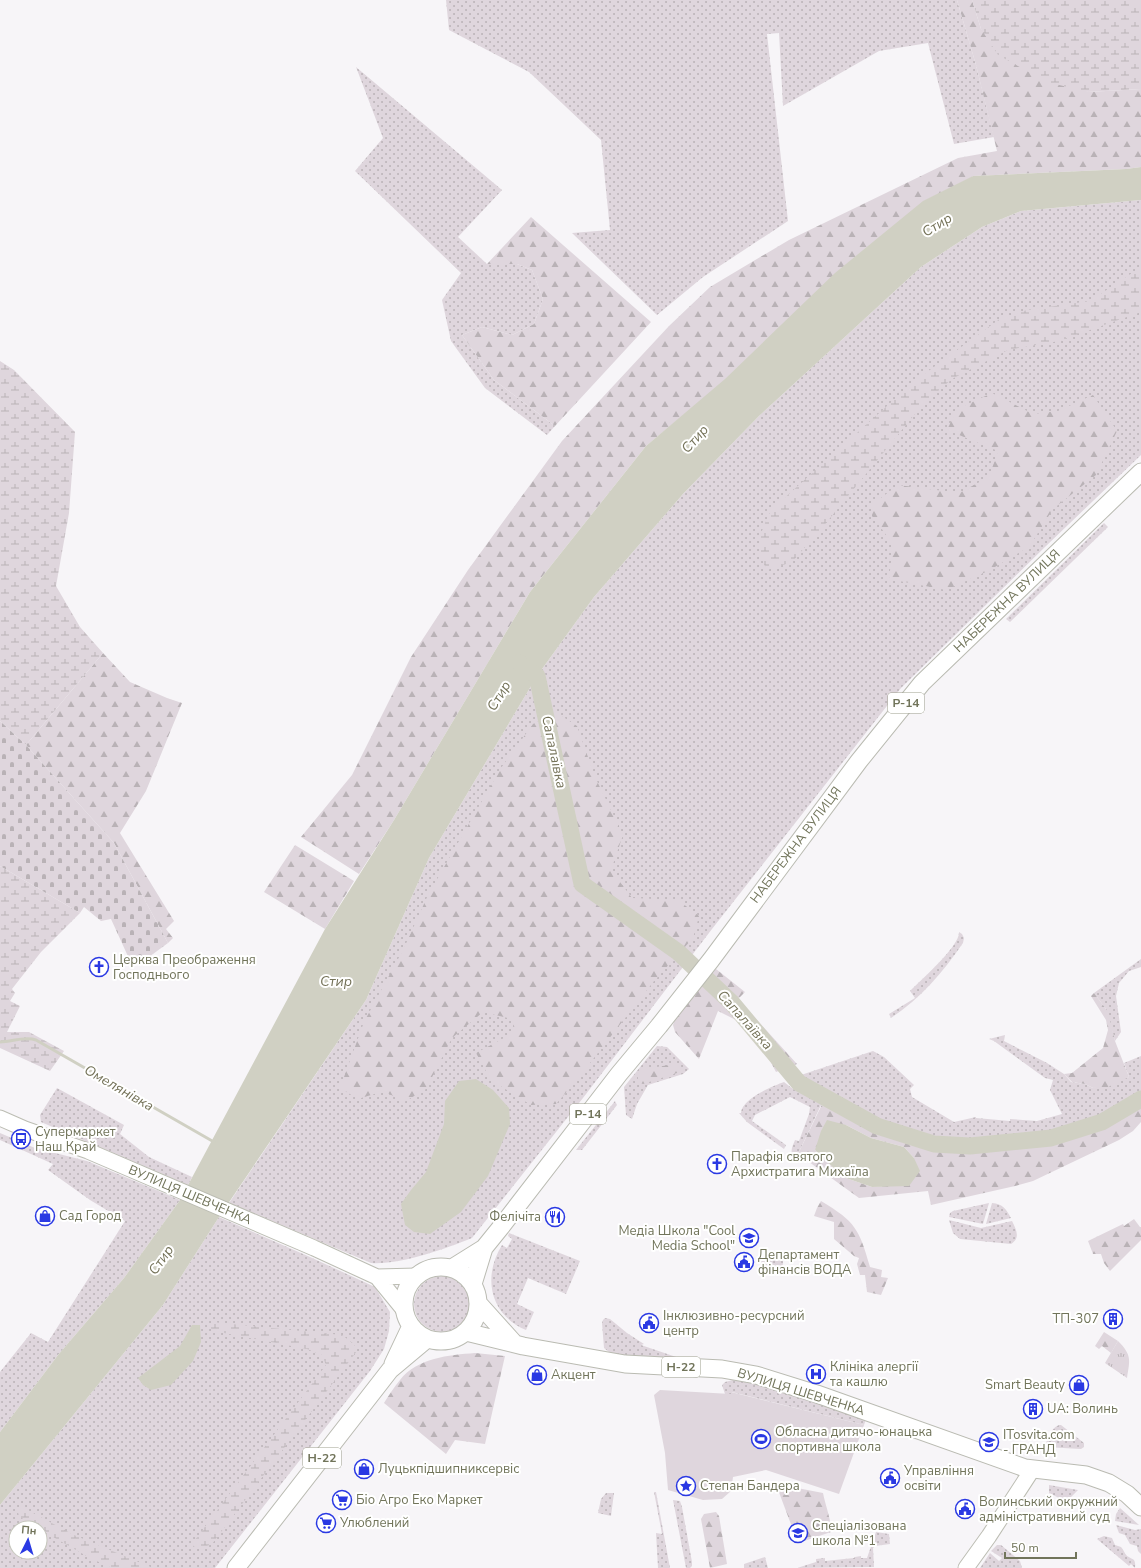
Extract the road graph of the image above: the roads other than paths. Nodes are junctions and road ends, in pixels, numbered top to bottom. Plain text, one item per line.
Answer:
1 (1141, 472) edge
2 (0, 1118) edge
3 (484, 1248) junction
4 (452, 1268) junction
5 (417, 1276) junction
6 (377, 1277) junction
7 (473, 1284) junction
8 (479, 1304) junction
9 (404, 1310) junction
10 (411, 1326) junction
11 (466, 1332) junction
12 (427, 1339) junction
13 (515, 1344) junction
14 (390, 1370) junction
15 (1032, 1470) junction
16 (1141, 1507) edge
17 (236, 1568) edge
18 (966, 1568) edge

1 - 3 main road, НАБЕРЕЖНА ВУЛИЦЯ / Р-14
2 - 6 street, ВУЛИЦЯ ШЕВЧЕНКА
3 - 4 main road, НАБЕРЕЖНА ВУЛИЦЯ / Р-14
3 - 7 main road, НАБЕРЕЖНА ВУЛИЦЯ / Р-14
4 - 5 main road
4 - 7 main road
5 - 6 street, ВУЛИЦЯ ШЕВЧЕНКА
5 - 9 main road
6 - 9 street, ВУЛИЦЯ ШЕВЧЕНКА
7 - 8 main road
8 - 11 main road
8 - 13 main road
9 - 10 main road
10 - 12 main road
10 - 14 main road, Н-22
11 - 12 main road
11 - 13 main road, ВУЛИЦЯ ШЕВЧЕНКА / Н-22
12 - 14 main road, Н-22
13 - 15 main road, ВУЛИЦЯ ШЕВЧЕНКА / Н-22
14 - 17 main road, Н-22
15 - 16 main road, Н-22
15 - 18 street

